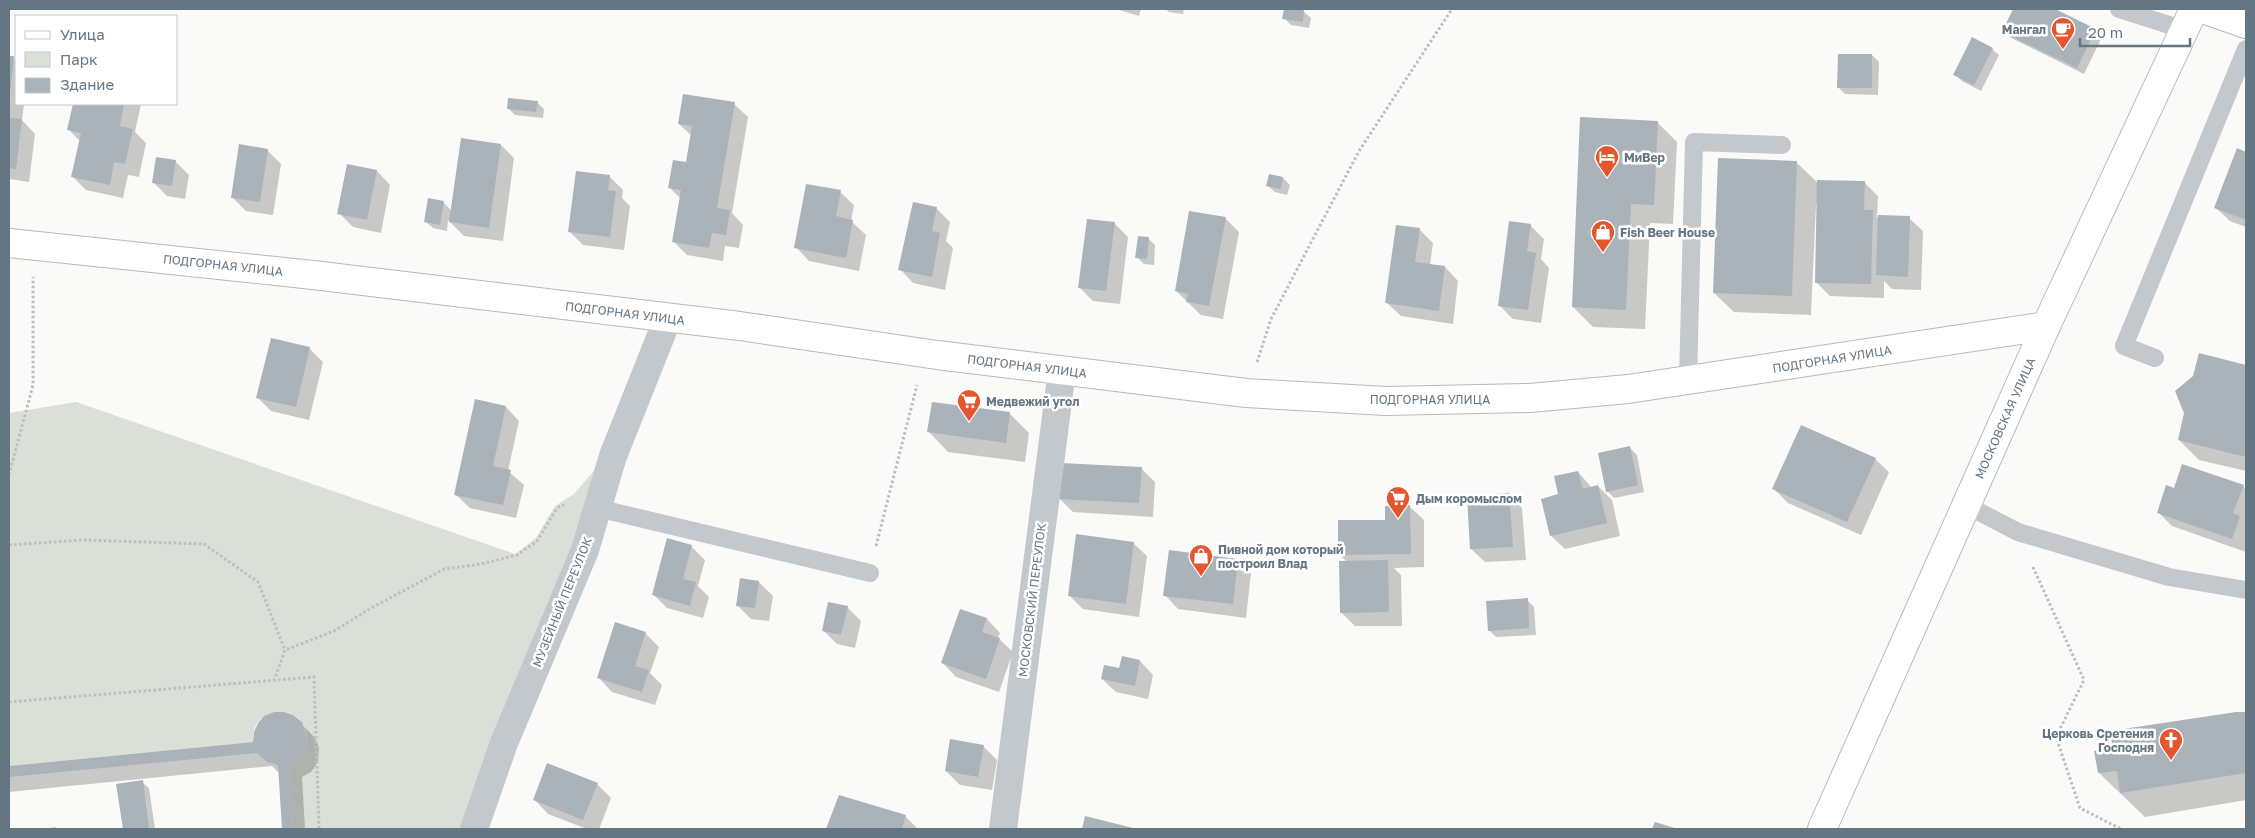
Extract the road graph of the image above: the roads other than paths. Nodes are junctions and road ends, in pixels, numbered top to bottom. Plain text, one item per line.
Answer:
1 (2119, 9) edge
2 (2203, 9) edge
3 (2189, 20) edge
4 (2246, 24) edge
5 (2246, 49) edge
6 (1782, 145) dead end
7 (21, 244) edge
8 (668, 318) junction
9 (2046, 326) junction
10 (2155, 358) dead end
11 (1062, 370) junction
12 (1688, 380) junction
13 (1966, 505) junction
14 (597, 508) junction
15 (870, 573) road end
16 (2246, 590) edge
17 (474, 829) edge
18 (1003, 829) edge
19 (1822, 829) edge

1 - 3 lane
2 - 4 main road
3 - 9 main road, МОСКОВСКАЯ УЛИЦА
5 - 10 lane
6 - 12 lane
7 - 8 main road, ПОДГОРНАЯ УЛИЦА
8 - 11 main road, ПОДГОРНАЯ УЛИЦА
8 - 14 street, МУЗЕЙНЫЙ ПЕРЕУЛОК
9 - 12 main road, ПОДГОРНАЯ УЛИЦА
9 - 13 main road, МОСКОВСКАЯ УЛИЦА
11 - 12 main road, ПОДГОРНАЯ УЛИЦА
11 - 18 street, МОСКОВСКИЙ ПЕРЕУЛОК
13 - 16 lane
13 - 19 main road, МОСКОВСКАЯ УЛИЦА
14 - 15 lane
14 - 17 street, МУЗЕЙНЫЙ ПЕРЕУЛОК

